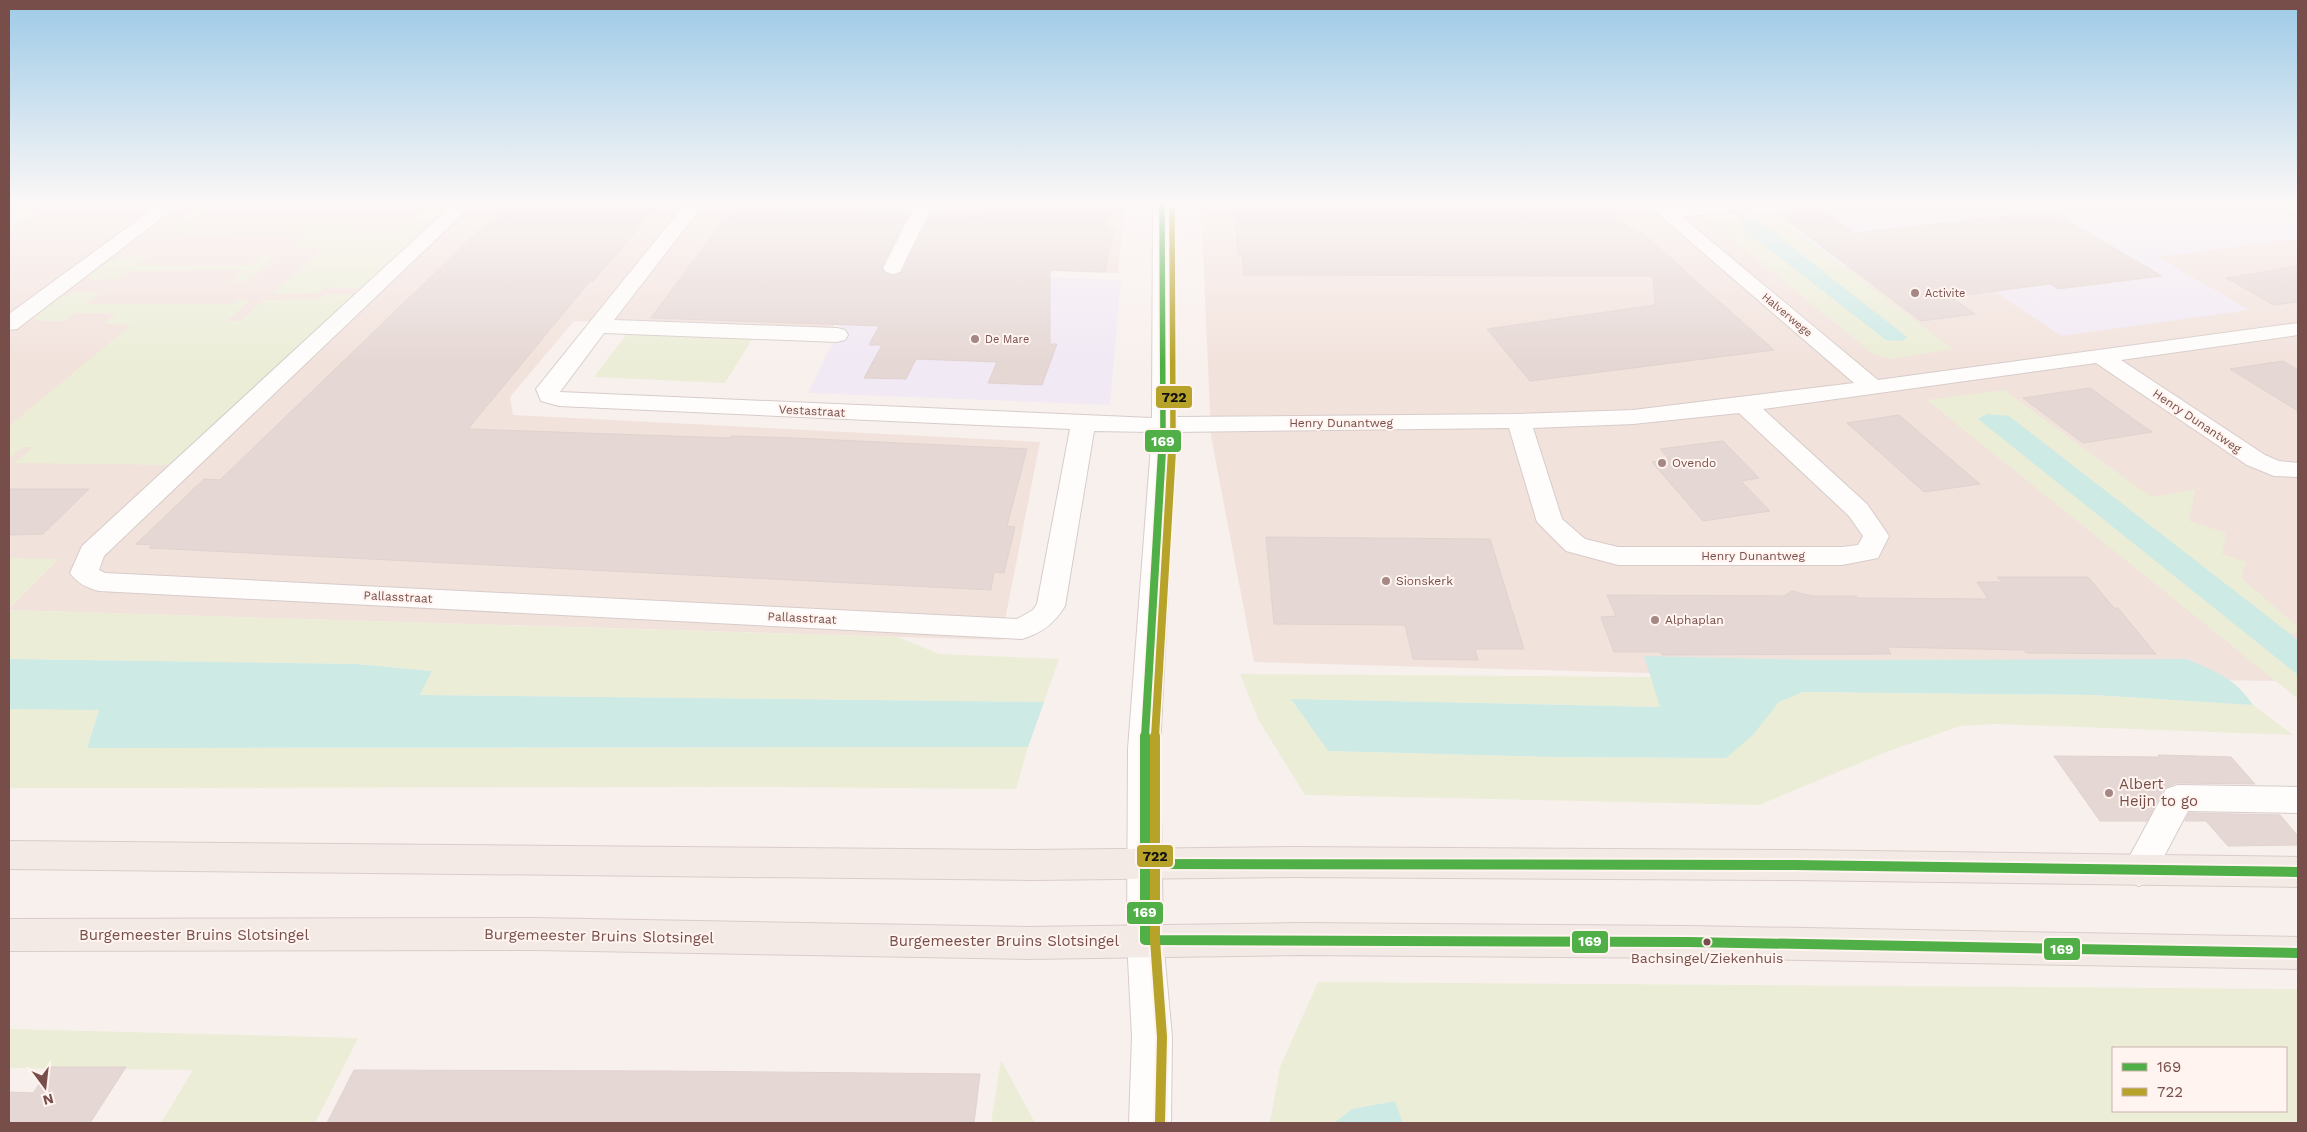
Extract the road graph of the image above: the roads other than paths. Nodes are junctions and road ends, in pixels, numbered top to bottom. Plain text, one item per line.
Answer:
1 (99, 258) edge
2 (407, 258) edge
3 (653, 258) edge
4 (898, 258) edge
5 (1162, 258) edge
6 (1720, 258) edge
7 (893, 268) dead end
8 (9, 324) edge
9 (599, 326) junction
10 (2298, 329) edge
11 (2275, 332) junction
12 (837, 335) dead end
13 (2298, 346) edge
14 (2102, 357) junction
15 (1871, 386) junction
16 (1744, 405) junction
17 (1519, 422) junction
18 (1082, 424) junction
19 (1164, 425) junction
20 (2298, 470) edge
21 (2298, 800) edge
22 (9, 855) edge
23 (1146, 864) junction
24 (2139, 871) junction
25 (2298, 872) edge
26 (9, 935) edge
27 (1145, 940) junction
28 (2298, 953) edge
29 (1150, 1123) edge

1 - 8 street
2 - 18 street, Pallasstraat
3 - 9 street, Vestastraat
4 - 7 street
5 - 19 street
6 - 15 street, Halverwege
9 - 12 street
9 - 18 street, Vestastraat
10 - 11 street, Henry Dunantweg
11 - 13 street
11 - 14 street, Henry Dunantweg
14 - 15 street, Henry Dunantweg
14 - 20 street, Henry Dunantweg
15 - 16 street, Henry Dunantweg
16 - 17 street, Henry Dunantweg
16 - 17 street, Henry Dunantweg
17 - 19 street, Henry Dunantweg
18 - 19 street, Vestastraat
19 - 23 street
21 - 24 street
22 - 23 main road
23 - 24 main road
23 - 27 street
24 - 25 main road
26 - 27 main road, Burgemeester Bruins Slotsingel
27 - 28 main road, Burgemeester Bruins Slotsingel
27 - 29 street

